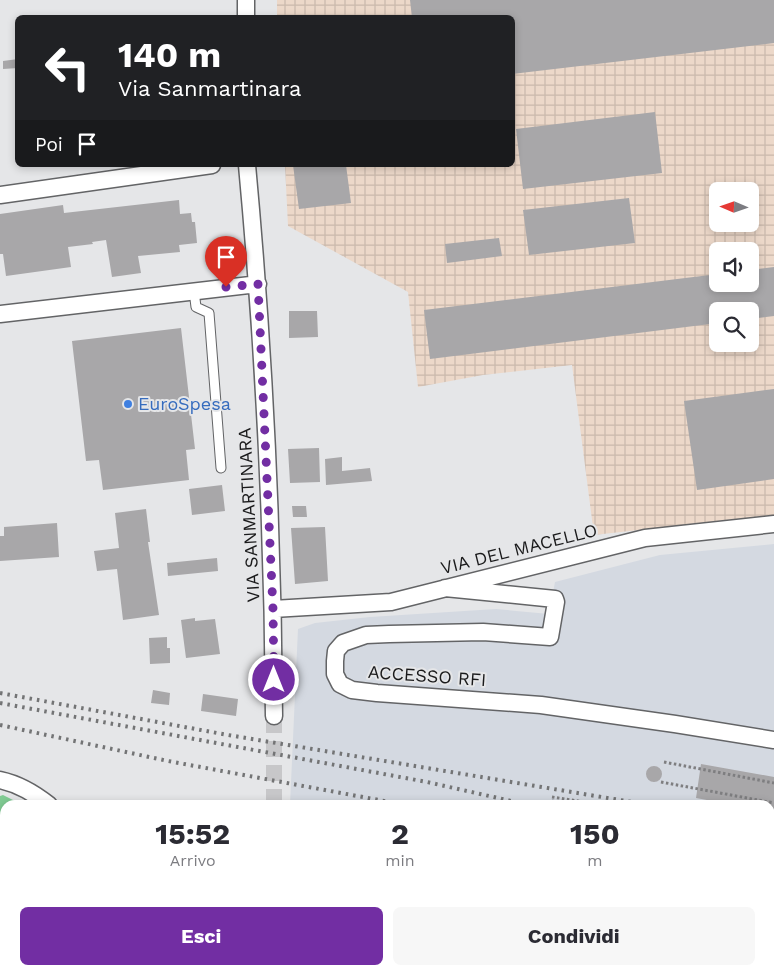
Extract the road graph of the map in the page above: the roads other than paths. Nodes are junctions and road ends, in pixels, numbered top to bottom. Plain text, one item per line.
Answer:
1 (246, 0) edge
2 (246, 15) edge
3 (198, 167) edge
4 (247, 167) edge
5 (0, 195) edge
6 (258, 284) junction
7 (194, 291) junction
8 (0, 314) edge
9 (221, 468) dead end
10 (774, 524) edge
11 (445, 588) junction
12 (273, 609) junction
13 (274, 716) tunnel mouth
14 (774, 740) edge
15 (0, 780) edge
16 (42, 800) edge

1 - 2 street
3 - 5 street
4 - 6 street, VIA SANMARTINARA
6 - 7 street
6 - 12 street, VIA SANMARTINARA
7 - 8 street
7 - 9 lane
10 - 11 street, VIA DEL MACELLO
11 - 12 street, VIA DEL MACELLO
11 - 14 street, ACCESSO RFI
12 - 13 street, VIA SANMARTINARA
15 - 16 street

